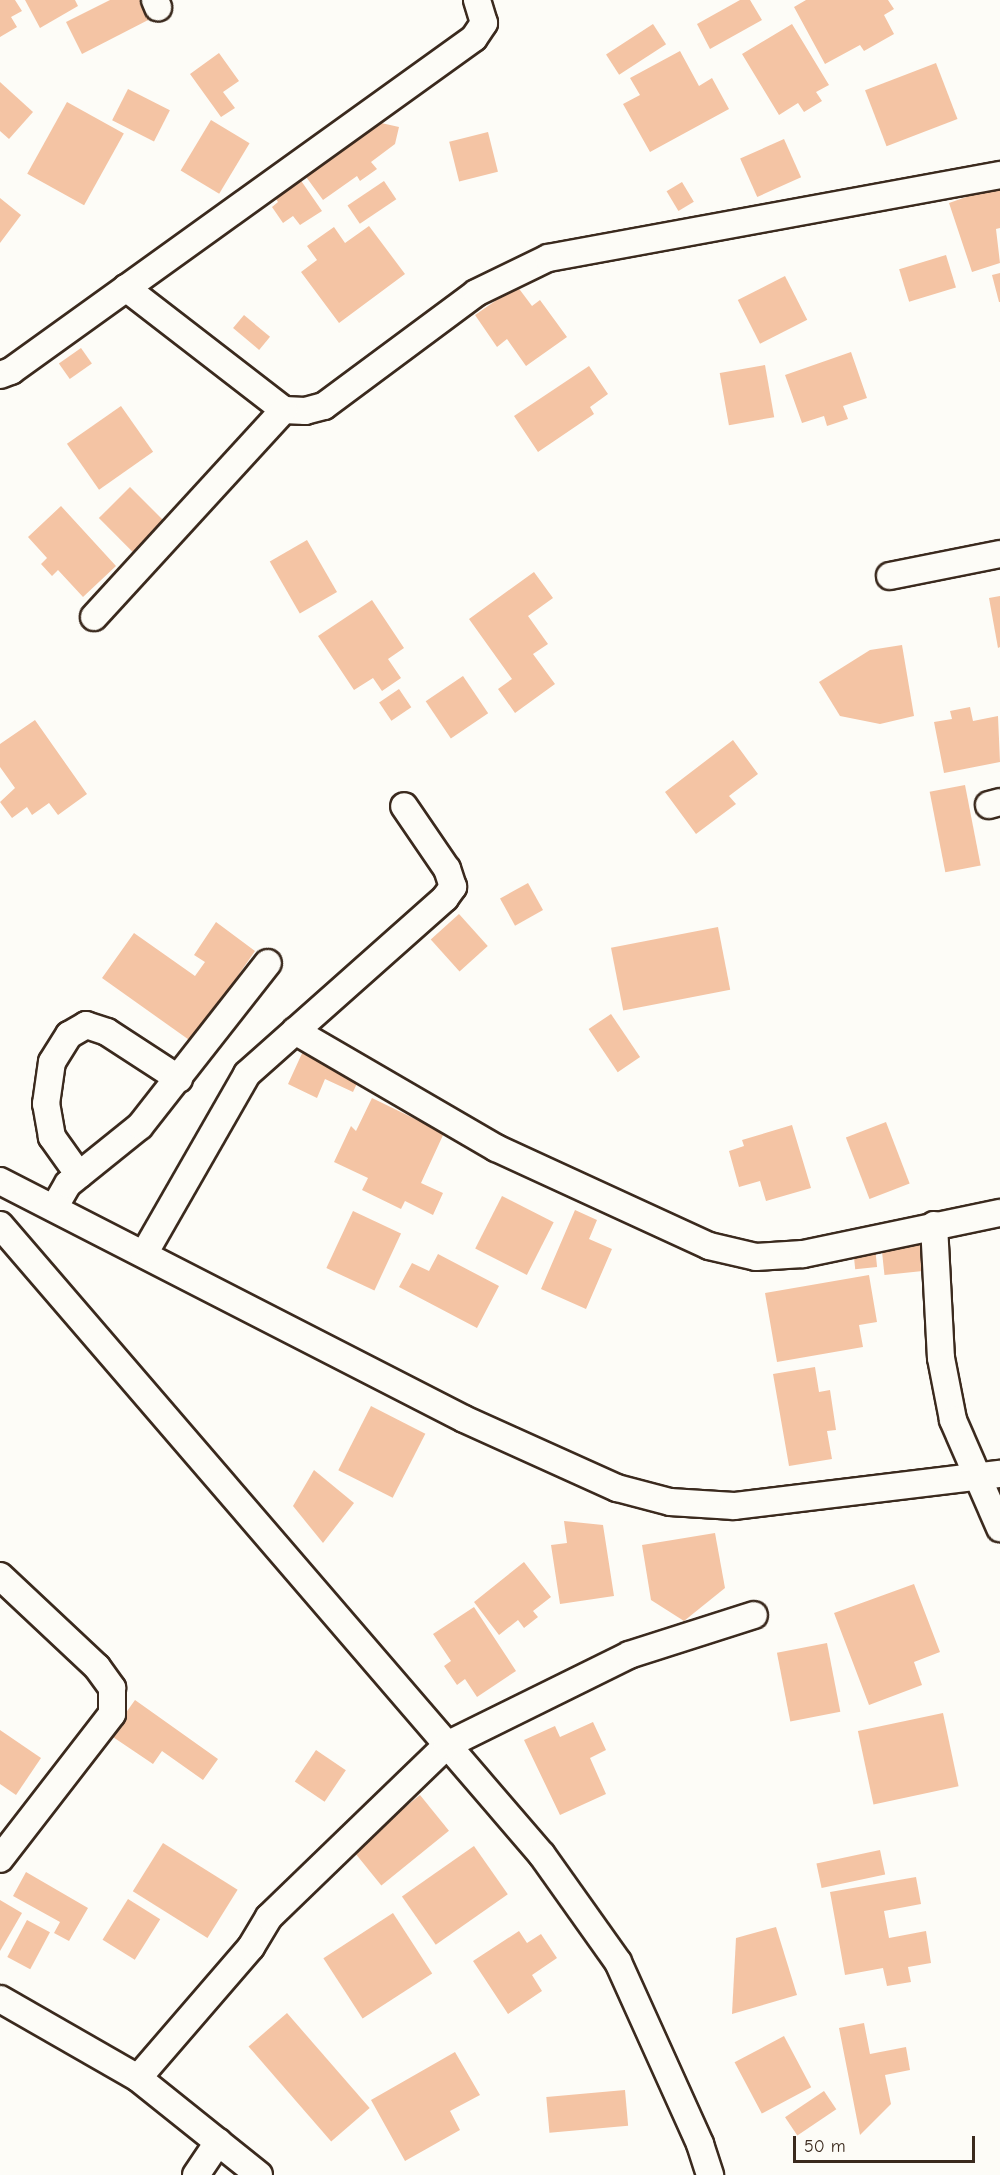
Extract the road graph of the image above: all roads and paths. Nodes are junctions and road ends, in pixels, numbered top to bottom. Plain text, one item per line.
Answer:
1 (477, 0) edge
2 (1000, 175) edge
3 (126, 288) junction
4 (0, 375) edge
5 (284, 410) junction
6 (1000, 554) edge
7 (890, 576) dead end
8 (94, 617) dead end
9 (404, 806) dead end
10 (268, 963) dead end
11 (295, 1031) junction
12 (179, 1079) junction
13 (79, 1175) junction
14 (0, 1181) edge
15 (54, 1208) junction
16 (1000, 1213) edge
17 (934, 1225) junction
18 (0, 1226) edge
19 (144, 1254) junction
20 (989, 1476) edge
21 (1000, 1528) edge
22 (0, 1576) edge
23 (754, 1615) dead end
24 (447, 1745) junction
25 (0, 1859) edge
26 (0, 1999) edge
27 (138, 2078) junction
28 (218, 2142) junction
29 (196, 2175) edge
30 (259, 2175) edge
31 (710, 2175) edge

1 - 3 street
2 - 5 street
3 - 4 street
3 - 5 street
5 - 8 street
6 - 7 street
9 - 11 street
10 - 12 street
11 - 17 street
11 - 19 street
12 - 13 street
12 - 13 street
13 - 15 street
14 - 15 street
15 - 19 street
16 - 17 street
17 - 20 street
18 - 24 street
19 - 20 street
20 - 21 street
22 - 25 street
23 - 24 street
24 - 27 street
24 - 31 street
26 - 27 street
27 - 28 street
28 - 29 street
28 - 30 street

